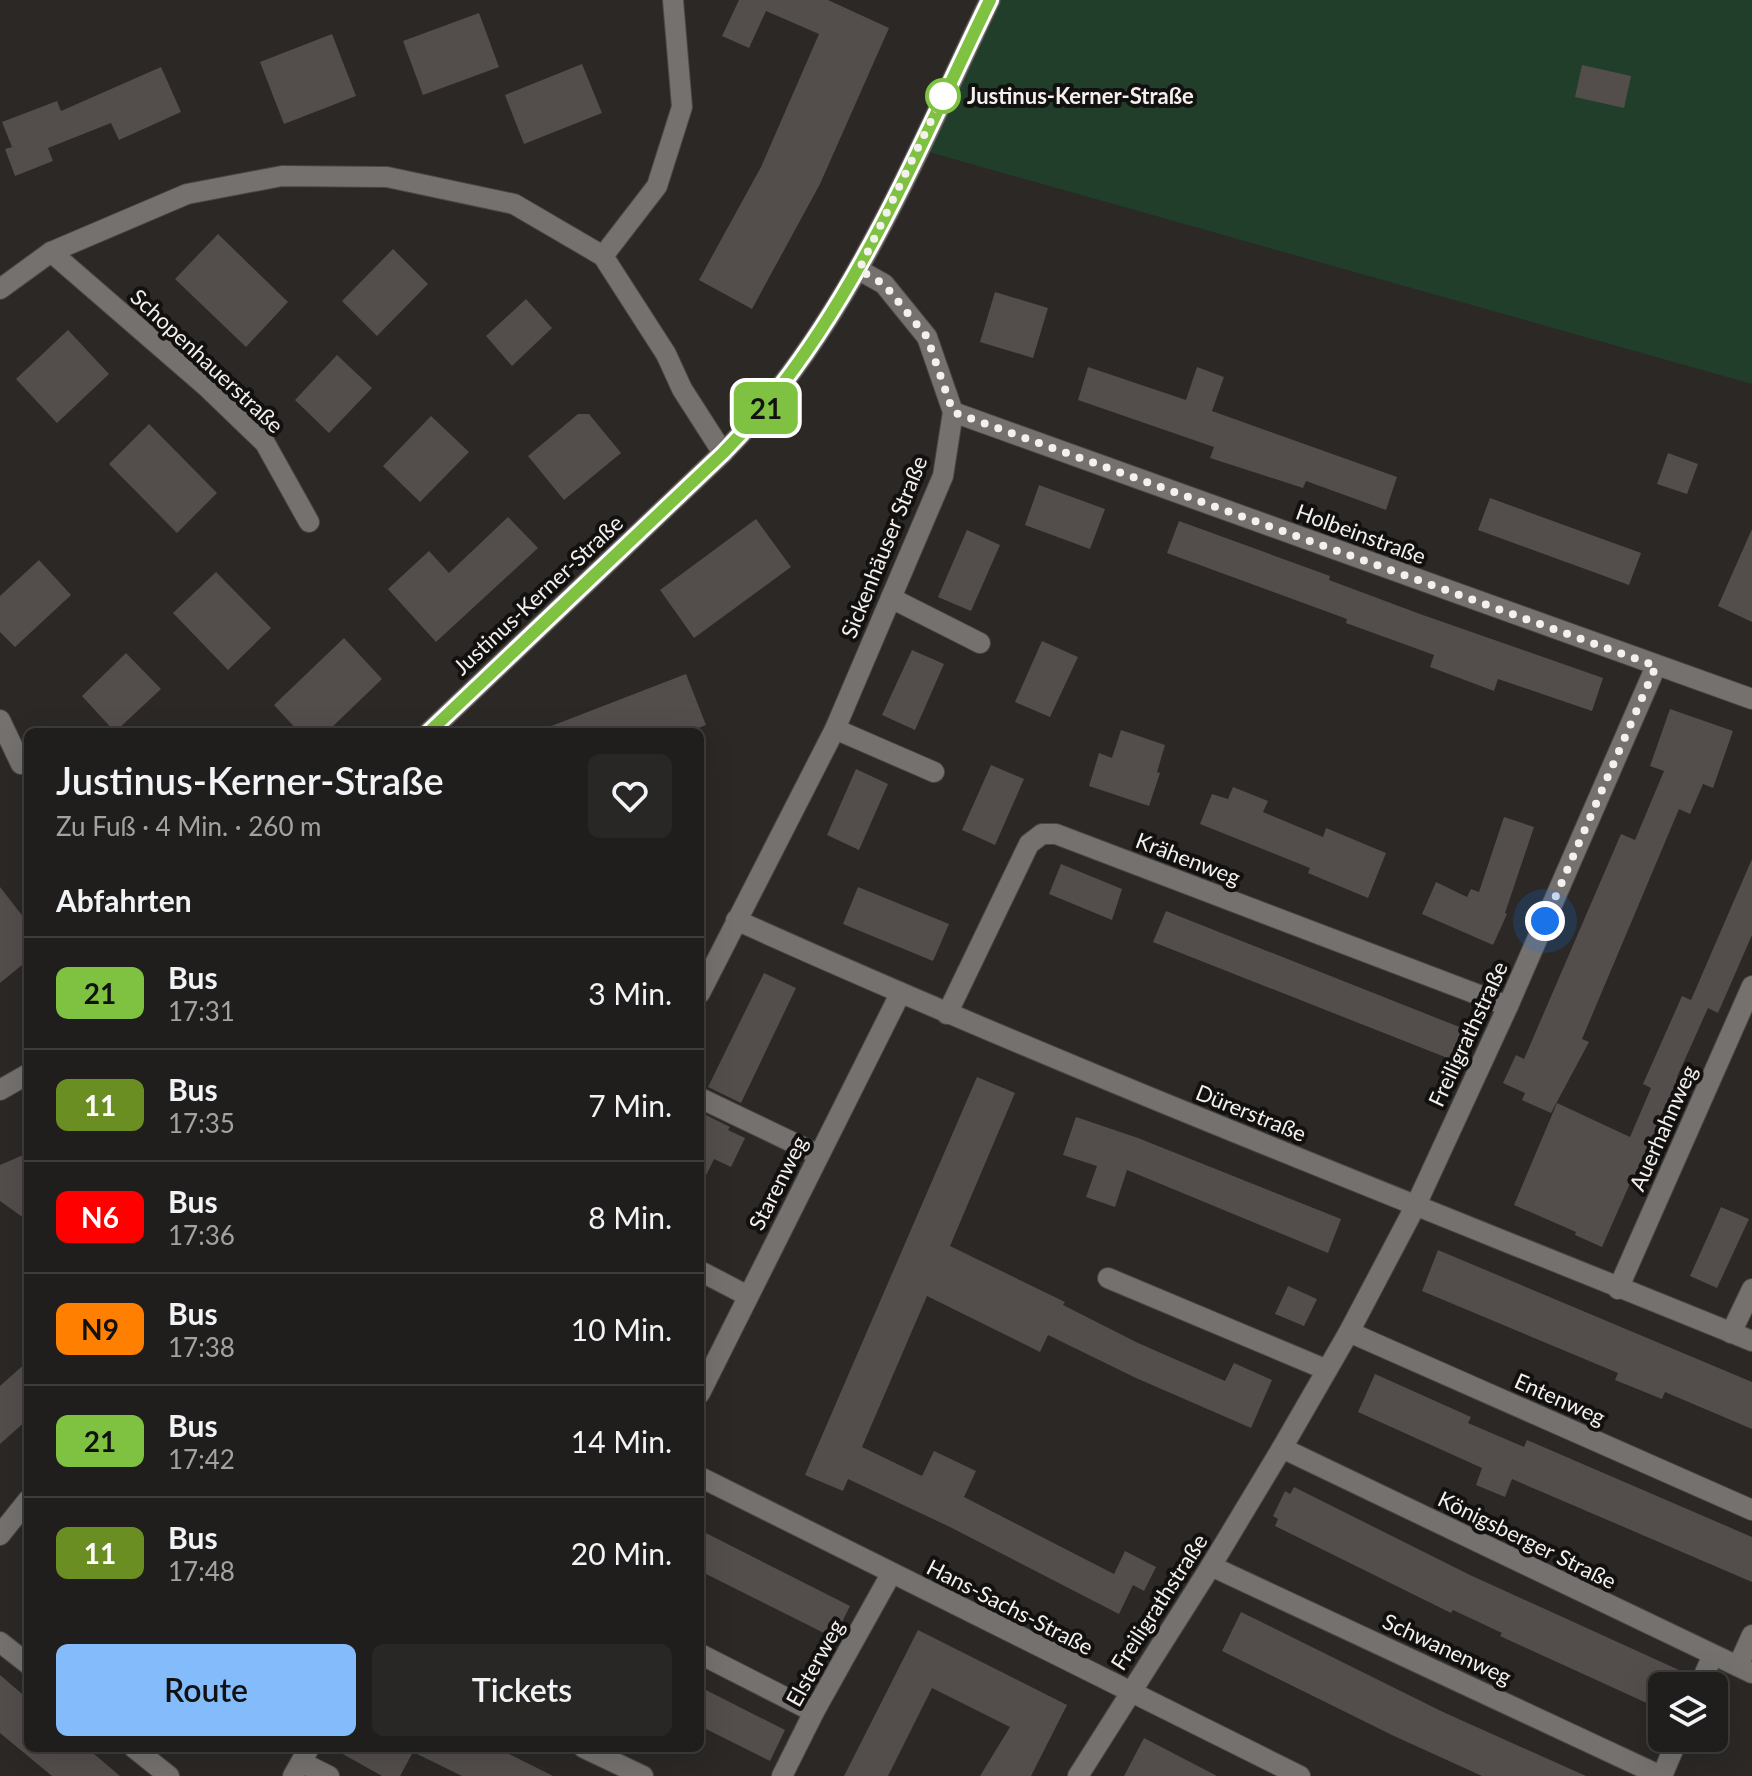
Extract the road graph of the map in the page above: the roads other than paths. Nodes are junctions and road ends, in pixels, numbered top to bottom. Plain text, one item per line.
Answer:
1 (673, 0) edge
2 (990, 0) edge
3 (51, 252) junction
4 (603, 256) junction
5 (859, 270) junction
6 (0, 289) edge
7 (953, 412) junction
8 (723, 453) junction
9 (309, 522) dead end
10 (891, 598) junction
11 (980, 643) dead end
12 (1656, 666) junction
13 (1752, 699) edge
14 (0, 720) edge
15 (433, 728) edge
16 (835, 729) junction
17 (21, 764) dead end
18 (934, 772) dead end
19 (736, 920) junction
20 (704, 985) edge
21 (1752, 986) edge
22 (900, 994) junction
23 (1508, 1006) junction
24 (947, 1014) junction
25 (24, 1076) edge
26 (0, 1090) edge
27 (704, 1100) edge
28 (819, 1155) junction
29 (1416, 1205) junction
30 (704, 1273) edge
31 (1108, 1278) dead end
32 (1618, 1289) junction
33 (1752, 1289) edge
34 (748, 1296) junction
35 (1349, 1332) junction
36 (1731, 1333) junction
37 (1752, 1341) edge
38 (1327, 1370) junction
39 (704, 1385) edge
40 (1282, 1448) junction
41 (704, 1479) edge
42 (24, 1505) edge
43 (1752, 1510) edge
44 (0, 1535) edge
45 (1211, 1566) junction
46 (891, 1574) junction
47 (1752, 1635) edge
48 (0, 1642) edge
49 (1713, 1655) junction
50 (704, 1656) edge
51 (24, 1661) edge
52 (1745, 1670) edge
53 (1705, 1672) edge
54 (1129, 1693) junction
55 (814, 1712) junction
56 (139, 1752) edge
57 (592, 1752) edge
58 (1672, 1752) edge
59 (301, 1762) edge
60 (169, 1776) edge
61 (329, 1776) edge
62 (643, 1776) edge
63 (782, 1776) edge
64 (1078, 1776) edge
65 (1300, 1776) edge
66 (1662, 1776) edge

1 - 4 street
2 - 5 street
3 - 4 street
3 - 6 street
3 - 9 street, Schopenhauerstraße
4 - 8 street
5 - 7 street, Sickenhäuser Straße
5 - 8 street, Justinus-Kerner-Straße
7 - 10 street, Sickenhäuser Straße
7 - 12 street, Holbeinstraße
8 - 15 street, Justinus-Kerner-Straße
10 - 11 street
10 - 16 street, Sickenhäuser Straße
12 - 13 street, Holbeinstraße
12 - 23 street, Freiligrathstraße
14 - 17 street
16 - 18 street
16 - 19 street, Sickenhäuser Straße
19 - 20 street, Sickenhäuser Straße
19 - 22 street, Dürerstraße
21 - 32 street, Auerhahnweg
22 - 24 street, Dürerstraße
22 - 28 street, Starenweg
23 - 24 street, Krähenweg
23 - 29 street, Freiligrathstraße
24 - 29 street, Dürerstraße
25 - 26 street
27 - 28 street
28 - 34 street, Starenweg
29 - 32 street, Dürerstraße
29 - 35 street, Freiligrathstraße
30 - 34 street
31 - 38 street
32 - 36 street, Dürerstraße
33 - 36 street
34 - 39 street, Starenweg
35 - 38 street, Freiligrathstraße
35 - 43 street, Entenweg
36 - 37 street, Dürerstraße
38 - 40 street, Freiligrathstraße
40 - 45 street, Freiligrathstraße
40 - 49 street, Königsberger Straße
41 - 46 street, Hans-Sachs-Straße
42 - 44 street
45 - 54 street, Freiligrathstraße
45 - 66 street, Schwanenweg
46 - 54 street, Hans-Sachs-Straße
46 - 55 street, Elsterweg
47 - 52 street
48 - 51 street
49 - 52 street, Königsberger Straße
49 - 53 street
50 - 55 street
54 - 64 street, Freiligrathstraße
54 - 65 street, Hans-Sachs-Straße
55 - 63 street, Elsterweg
56 - 60 street
57 - 62 street
58 - 66 street
59 - 61 street

